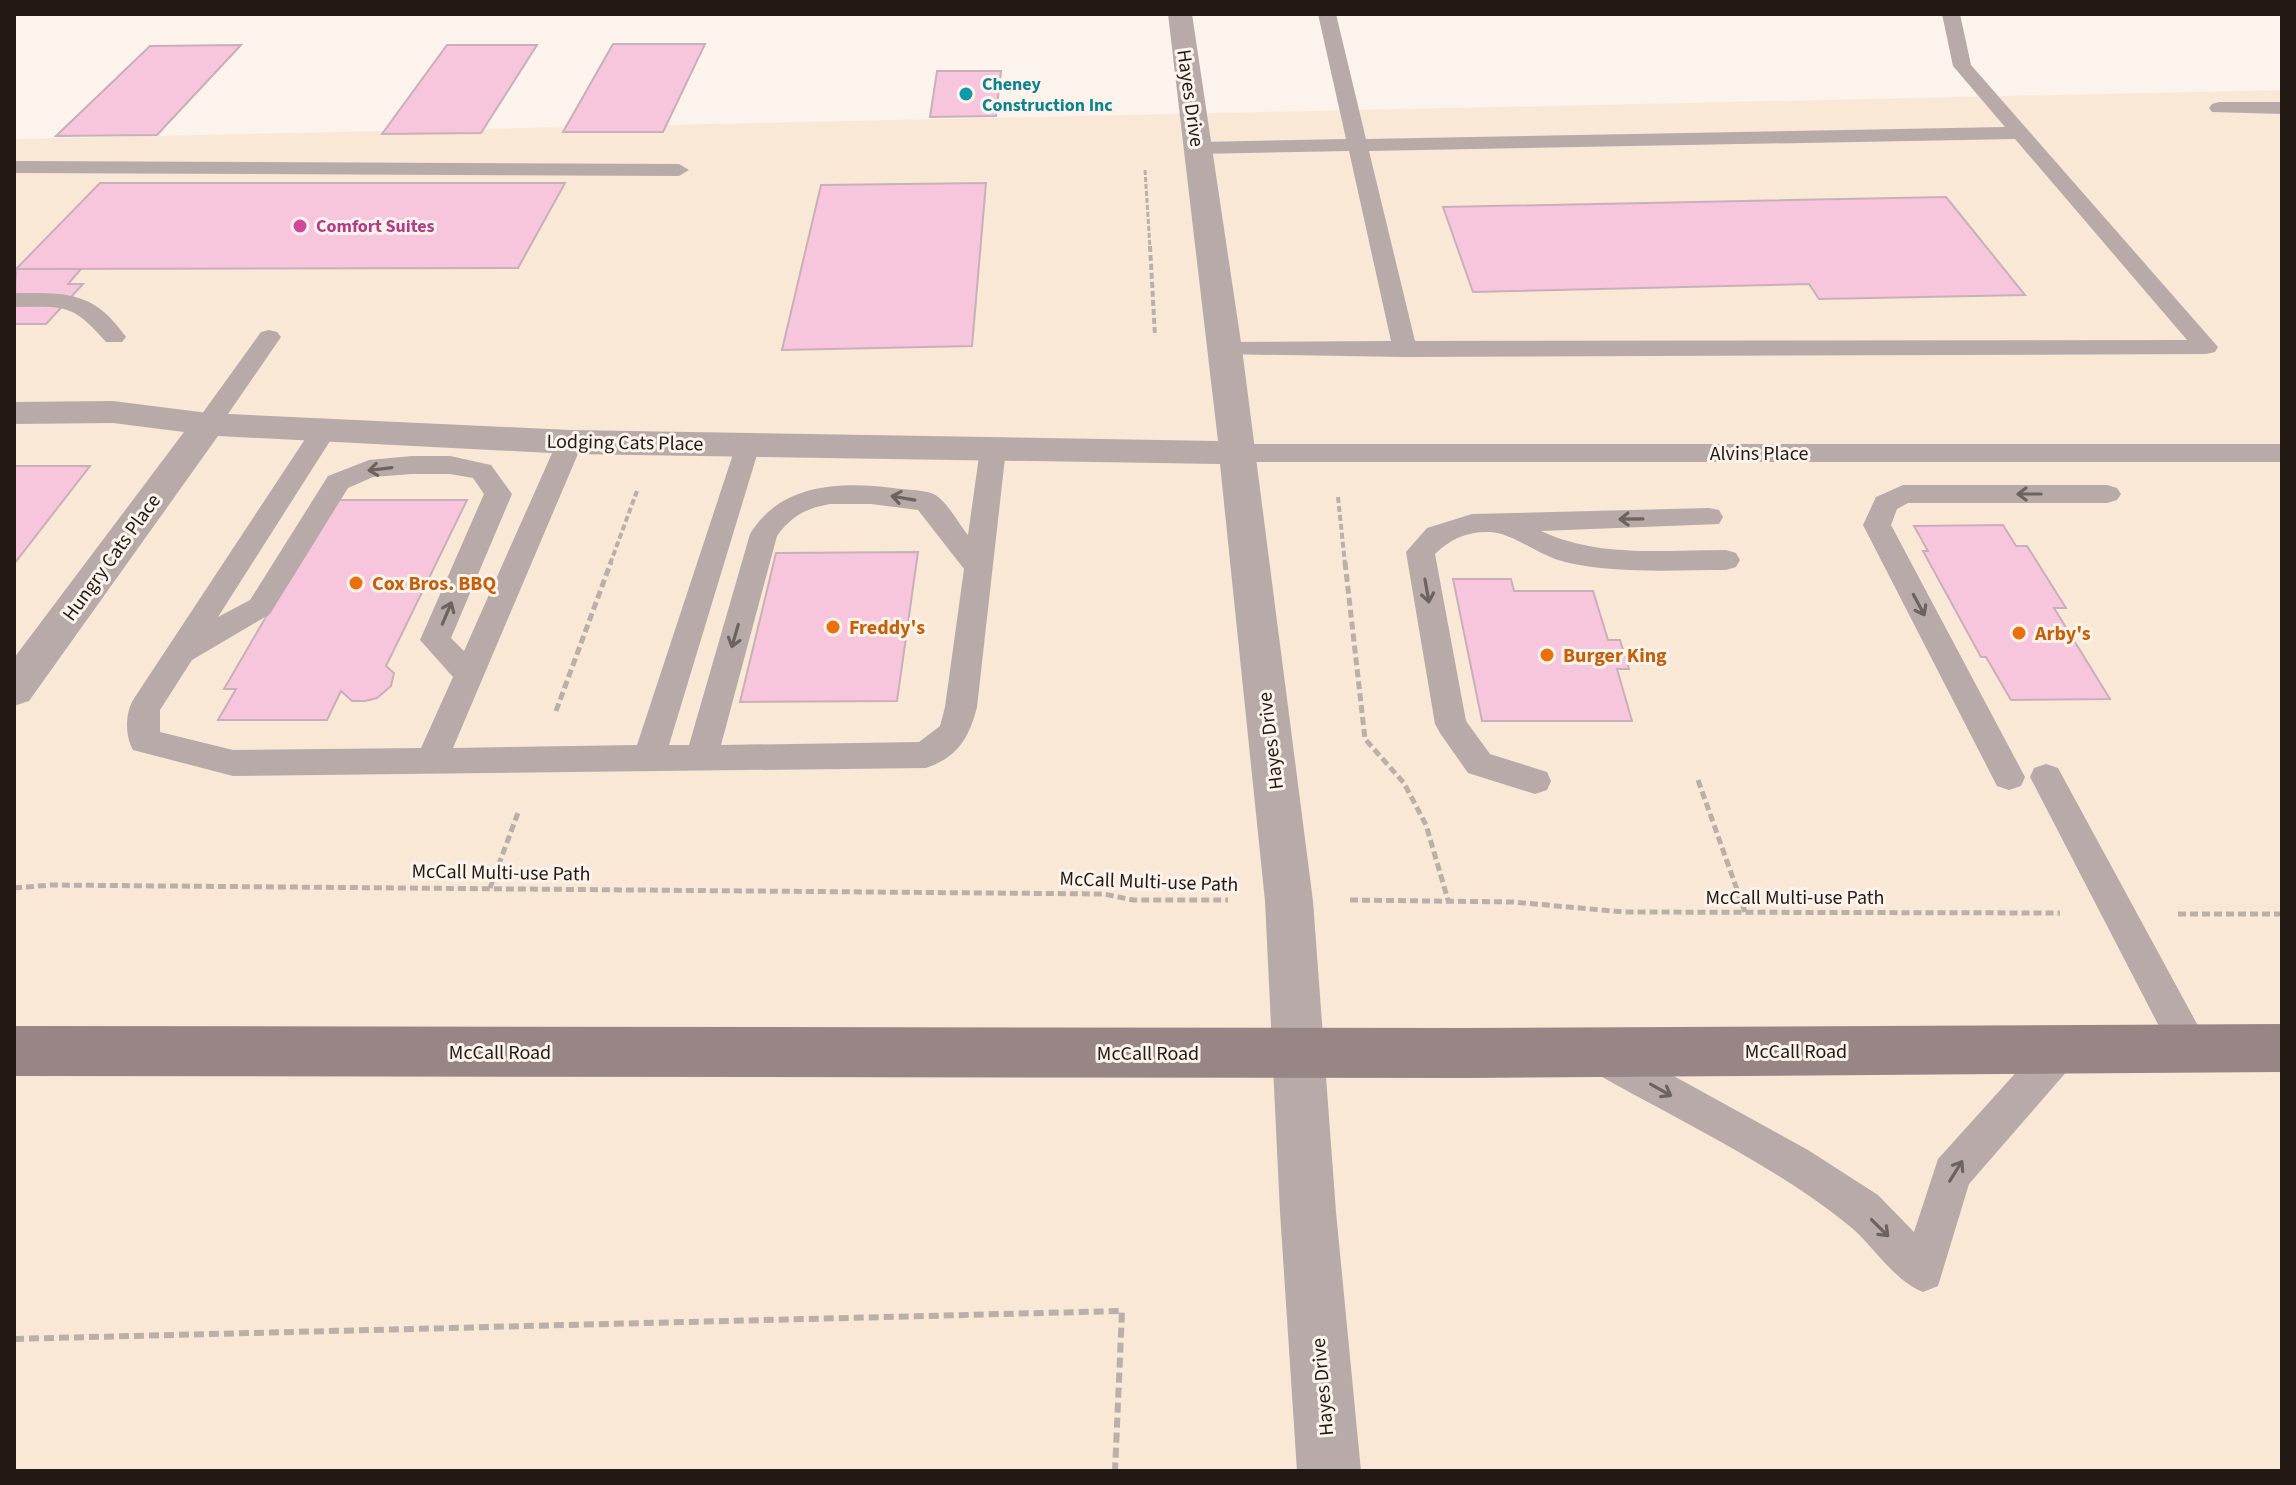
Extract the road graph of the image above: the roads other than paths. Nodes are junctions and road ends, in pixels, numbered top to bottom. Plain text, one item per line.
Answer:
1 (1180, 14) edge
2 (1327, 14) edge
3 (1951, 14) edge
4 (2219, 108) dead end
5 (2282, 108) edge
6 (2020, 133) junction
7 (1357, 143) junction
8 (1198, 148) junction
9 (14, 167) edge
10 (679, 170) dead end
11 (14, 300) edge
12 (114, 337) dead end
13 (269, 337) dead end
14 (1225, 349) junction
15 (1405, 350) junction
16 (14, 413) edge
17 (208, 424) junction
18 (324, 430) junction
19 (570, 442) junction
20 (747, 445) junction
21 (993, 449) junction
22 (1237, 453) junction
23 (2282, 453) edge
24 (2107, 494) dead end
25 (1709, 517) dead end
26 (1498, 522) junction
27 (1726, 560) dead end
28 (978, 567) junction
29 (179, 654) junction
30 (469, 674) junction
31 (14, 690) edge
32 (649, 758) junction
33 (701, 758) junction
34 (432, 760) junction
35 (2009, 777) dead end
36 (2046, 777) dead end
37 (1535, 781) dead end
38 (2190, 1048) junction
39 (2282, 1048) edge
40 (2062, 1049) junction
41 (14, 1051) edge
42 (1593, 1052) junction
43 (1299, 1053) junction
44 (1329, 1471) edge

1 - 8 street, Hayes Drive
2 - 7 lane
3 - 6 lane
4 - 5 lane
6 - 7 lane
6 - 15 lane
7 - 8 lane
7 - 15 lane
8 - 14 street, Hayes Drive
9 - 10 lane
11 - 12 lane
13 - 17 lane
14 - 15 lane
14 - 22 street, Hayes Drive
16 - 17 street, Lodging Cats Place
17 - 18 street, Lodging Cats Place
17 - 31 street, Hungry Cats Place
18 - 19 street, Lodging Cats Place
18 - 29 lane
19 - 20 street, Lodging Cats Place
19 - 30 lane
20 - 21 street, Lodging Cats Place
20 - 32 lane
21 - 22 street, Lodging Cats Place
21 - 28 lane
22 - 23 lane, Alvins Place
22 - 43 street, Hayes Drive
24 -> 35 lane
25 -> 26 lane
26 - 27 lane
26 -> 37 lane
28 - 33 lane
28 -> 33 lane
30 -> 29 lane
29 - 34 lane
30 - 34 lane
32 - 33 lane
32 - 34 lane
36 - 38 lane
38 - 39 main road, McCall Road
38 - 40 main road, McCall Road
40 - 42 main road, McCall Road
42 -> 40 lane
41 - 43 main road, McCall Road
42 - 43 main road, McCall Road
43 - 44 street, Hayes Drive

